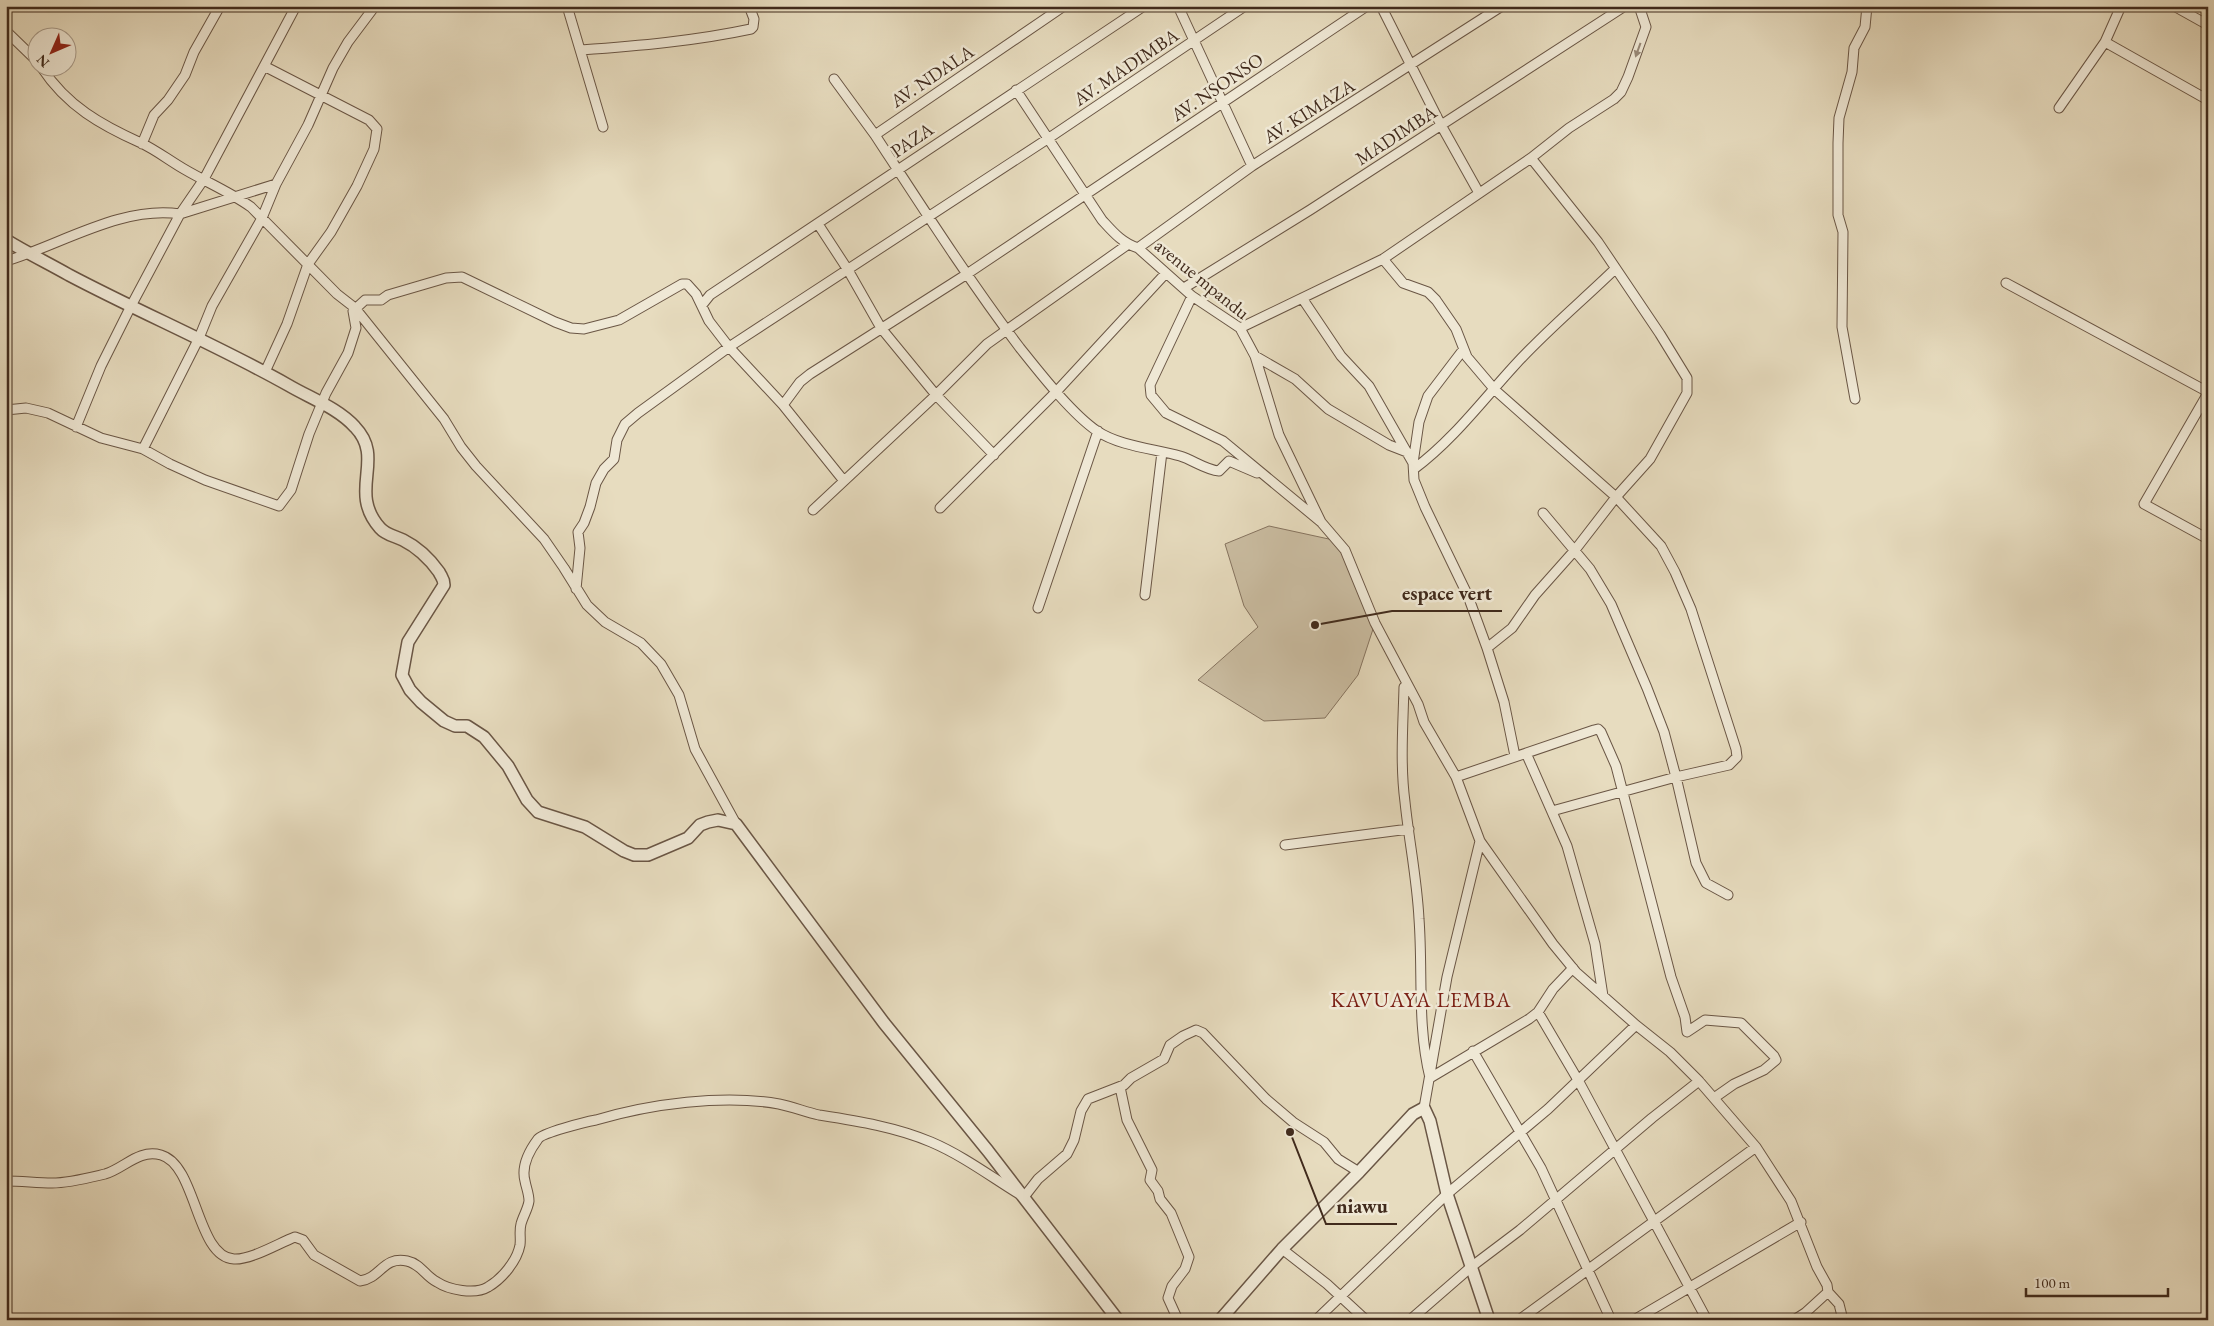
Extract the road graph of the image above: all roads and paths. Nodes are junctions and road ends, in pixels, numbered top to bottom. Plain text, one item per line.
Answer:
1 (220, 6) edge
2 (296, 6) edge
3 (375, 6) edge
4 (568, 6) edge
5 (749, 6) edge
6 (1064, 6) edge
7 (1144, 6) edge
8 (1178, 6) edge
9 (1245, 6) edge
10 (1367, 6) edge
11 (1381, 6) edge
12 (1502, 6) edge
13 (1625, 6) edge
14 (1639, 6) edge
15 (1867, 6) edge
16 (2121, 6) edge
17 (2174, 6) edge
18 (2208, 25) edge
19 (6, 31) edge
20 (1194, 41) junction
21 (2105, 42) junction
22 (581, 50) junction
23 (28, 52) edge
24 (264, 66) junction
25 (1411, 66) junction
26 (50, 78) edge
27 (834, 79) dead end
28 (1016, 90) junction
29 (321, 96) junction
30 (2208, 100) edge
31 (1223, 102) junction
32 (2059, 108) dead end
33 (1441, 125) junction
34 (603, 127) dead end
35 (875, 135) junction
36 (1049, 138) junction
37 (142, 144) junction
38 (1531, 158) junction
39 (1252, 166) junction
40 (899, 169) junction
41 (204, 179) junction
42 (276, 184) junction
43 (1479, 193) junction
44 (1086, 195) junction
45 (236, 196) junction
46 (180, 214) junction
47 (928, 217) junction
48 (262, 218) junction
49 (818, 224) junction
50 (6, 240) edge
51 (1127, 245) junction
52 (1138, 248) junction
53 (28, 255) junction
54 (1382, 259) junction
55 (6, 262) edge
56 (308, 264) junction
57 (1615, 269) junction
58 (848, 270) junction
59 (1166, 273) junction
60 (967, 274) junction
61 (2006, 282) dead end
62 (1184, 288) junction
63 (1192, 296) junction
64 (1302, 298) junction
65 (702, 305) junction
66 (132, 306) junction
67 (354, 308) junction
68 (881, 328) junction
69 (1240, 328) junction
70 (1006, 329) junction
71 (199, 338) junction
72 (729, 347) junction
73 (1463, 350) junction
74 (1254, 356) junction
75 (265, 372) junction
76 (1495, 390) junction
77 (1056, 392) junction
78 (2208, 392) edge
79 (936, 395) junction
80 (1856, 399) dead end
81 (322, 405) junction
82 (782, 405) junction
83 (6, 410) edge
84 (76, 427) junction
85 (1098, 431) junction
86 (143, 449) junction
87 (1162, 452) junction
88 (1407, 452) junction
89 (994, 455) junction
90 (1413, 466) junction
91 (1265, 475) junction
92 (844, 481) junction
93 (1616, 497) junction
94 (940, 508) dead end
95 (813, 510) dead end
96 (1543, 513) dead end
97 (1321, 522) junction
98 (2208, 539) edge
99 (1575, 550) junction
100 (576, 589) junction
101 (1145, 595) dead end
102 (1038, 608) dead end
103 (1487, 648) junction
104 (1404, 688) dead end
105 (1526, 753) junction
106 (1515, 756) junction
107 (1456, 777) junction
108 (1676, 777) junction
109 (1622, 792) junction
110 (1552, 811) junction
111 (736, 824) junction
112 (1409, 829) junction
113 (1480, 841) junction
114 (1285, 845) dead end
115 (1728, 895) dead end
116 (1573, 968) junction
117 (1603, 996) junction
118 (1538, 1012) junction
119 (1636, 1025) junction
120 (1473, 1051) junction
121 (1430, 1078) junction
122 (1578, 1080) junction
123 (1699, 1081) junction
124 (1120, 1087) junction
125 (1714, 1098) junction
126 (1424, 1108) junction
127 (1520, 1133) junction
128 (1756, 1147) junction
129 (1615, 1149) junction
130 (1359, 1172) junction
131 (6, 1181) edge
132 (1447, 1194) junction
133 (1024, 1197) junction
134 (1556, 1200) junction
135 (1653, 1220) junction
136 (1801, 1222) junction
137 (1282, 1249) junction
138 (1471, 1267) junction
139 (1588, 1269) junction
140 (1690, 1288) junction
141 (1828, 1292) junction
142 (1341, 1296) junction
143 (1118, 1320) edge
144 (1178, 1320) edge
145 (1220, 1320) edge
146 (1316, 1320) edge
147 (1366, 1320) edge
148 (1410, 1320) edge
149 (1489, 1320) edge
150 (1519, 1320) edge
151 (1611, 1320) edge
152 (1634, 1320) edge
153 (1707, 1320) edge
154 (1794, 1320) edge
155 (1843, 1320) edge

1 - 37 street
2 - 24 street
3 - 29 street
4 - 22 street
5 - 22 street
6 - 35 street, AV. NDALA
7 - 28 street, PAZA
8 - 20 street
9 - 20 street, AV. MADIMBA
10 - 31 street, AV. NSONSO
11 - 25 street
12 - 25 street, AV. KIMAZA
13 - 33 street, MADIMBA
14 -> 38 street
15 - 80 street
16 - 21 street
17 - 18 street
19 - 23 street
20 - 31 street
20 - 36 street, AV. MADIMBA
21 - 30 street
21 - 32 street
22 - 34 street
24 - 29 street
24 - 41 street
25 - 33 street
25 - 39 street, AV. KIMAZA
26 - 37 street
27 - 35 street
28 - 36 street, avenue mpandu
28 - 40 street, PAZA
29 - 42 street
29 - 56 street
31 - 39 street
31 - 44 street, AV. NSONSO
33 - 43 street
33 - 62 street, MADIMBA
35 - 40 street
36 - 44 street, avenue mpandu
36 - 47 street, AV. MADIMBA
37 - 41 street
38 - 43 street
38 - 57 street
39 - 52 street, AV. KIMAZA
40 - 47 street
40 - 49 street, PAZA
41 - 45 street
41 - 46 street
42 - 45 street
42 - 48 street
43 - 54 street
44 - 51 street, avenue mpandu
44 - 60 street, AV. NSONSO
45 - 46 street
45 - 48 street
46 - 53 street
46 - 66 street
47 - 58 street, AV. MADIMBA
47 - 60 street
48 - 56 street
48 - 71 street
49 - 58 street
49 - 65 street, PAZA
50 - 53 street
51 - 52 street, avenue mpandu
51 - 70 street
52 - 59 street, avenue mpandu
53 - 55 street
53 - 66 street
54 - 64 street
54 - 73 street
56 - 67 street
56 - 75 street
57 - 76 street
57 - 93 street
58 - 68 street
58 - 72 street, AV. MADIMBA
59 - 62 street, avenue mpandu
59 - 77 street
60 - 68 street, AV. NSONSO
60 - 70 street
61 - 78 street
62 - 63 street, avenue mpandu
63 - 69 street, avenue mpandu
63 - 91 street
64 - 69 street
64 - 88 street
65 - 67 street
65 - 72 street
66 - 71 street
66 - 84 street
67 - 81 street
67 - 100 street
68 - 79 street
68 - 82 street, AV. NSONSO
69 - 74 street, avenue mpandu
70 - 77 street
70 - 79 street
71 - 75 street
71 - 86 street
72 - 82 street
72 - 100 street, AV. MADIMBA
73 - 76 street
73 - 90 street
74 - 88 street
74 - 97 street, avenue mpandu
75 - 81 street
76 - 90 street
76 - 93 street
77 - 85 street
77 - 89 street
78 - 98 street
79 - 89 street
79 - 92 street
81 - 86 street
81 - 111 street
82 - 92 street
83 - 84 street
84 - 86 street
85 - 87 street
85 - 102 street
87 - 91 street
87 - 101 street
88 - 90 street
89 - 94 street
90 - 103 street
91 - 97 street
92 - 95 street
93 - 99 street
93 - 108 street
96 - 99 street
97 - 107 street
99 - 103 street
99 - 108 street
100 - 111 street
103 - 106 street
104 - 112 street
105 - 106 street
105 - 109 street
105 - 110 street
106 - 107 street
107 - 113 street
108 - 109 street
108 - 115 street
109 - 110 street
109 - 125 street
110 - 117 street
111 - 133 street
112 - 114 street
112 - 121 street
113 - 116 street
113 - 121 street
116 - 117 street
116 - 118 street
117 - 119 street
118 - 120 street
118 - 122 street
119 - 122 street
119 - 123 street
120 - 121 street
120 - 127 street
121 - 126 street
122 - 127 street
122 - 129 street
123 - 125 street
123 - 129 street
124 - 130 street
124 - 133 street
124 - 144 street
125 - 128 street
126 - 130 street
126 - 132 street
127 - 132 street
127 - 134 street
128 - 135 street
128 - 136 street
129 - 134 street
129 - 135 street
130 - 137 street
131 - 133 street
132 - 138 street
132 - 142 street
133 - 143 street
134 - 138 street
134 - 139 street
135 - 139 street
135 - 140 street
136 - 140 street
136 - 141 street
137 - 142 street
137 - 145 street
138 - 148 street
138 - 149 street
139 - 150 street
139 - 151 street
140 - 152 street
140 - 153 street
141 - 154 street
141 - 155 street
142 - 146 street
142 - 147 street

